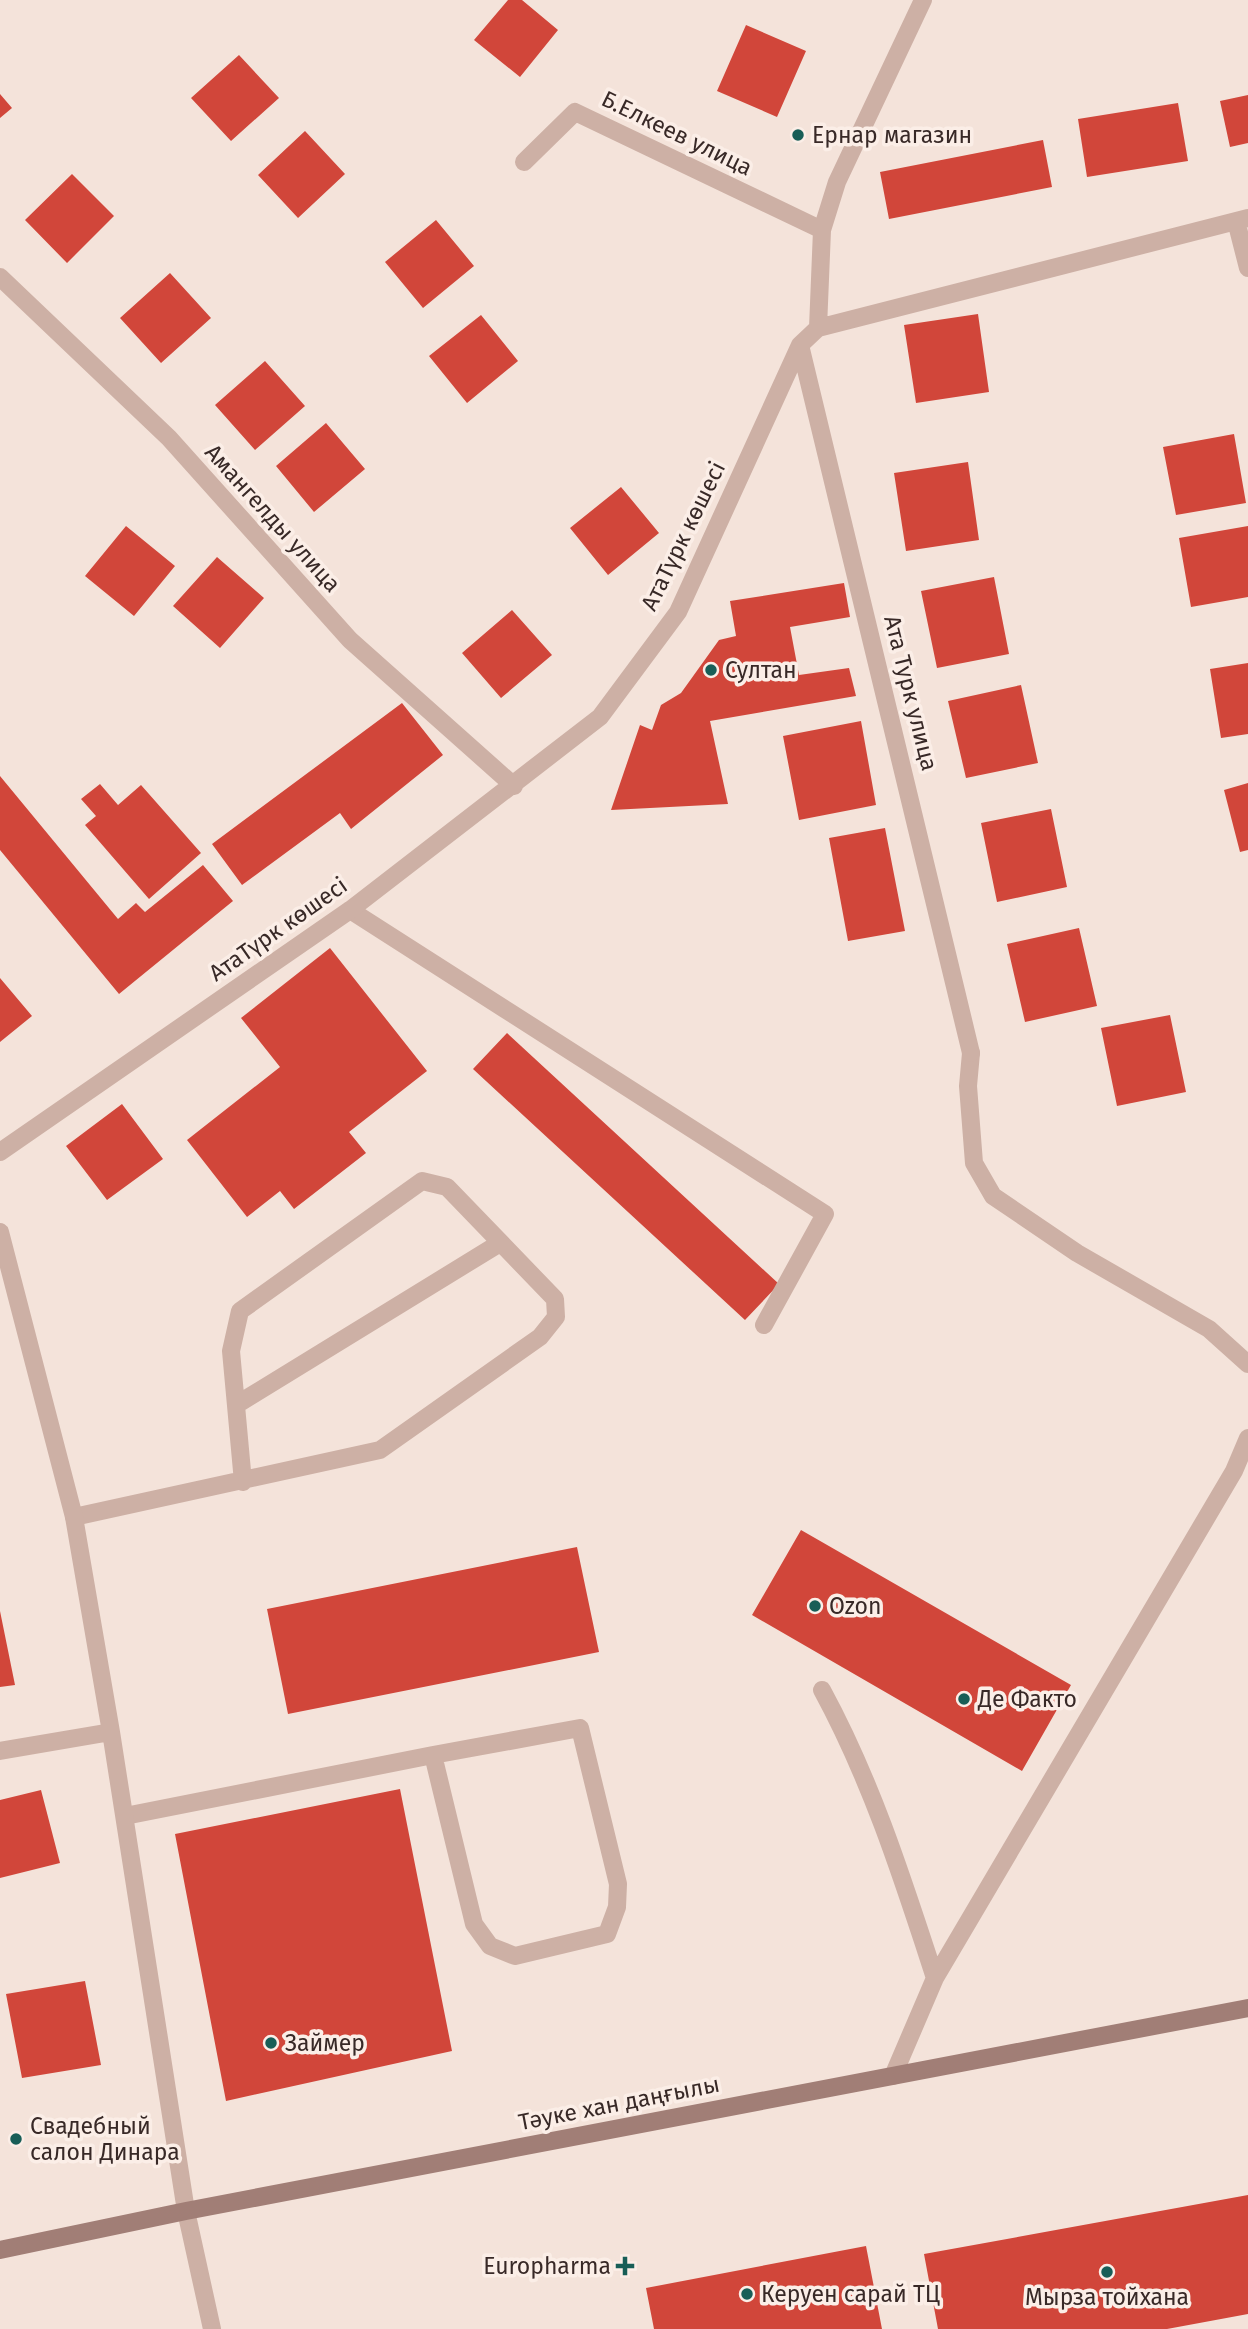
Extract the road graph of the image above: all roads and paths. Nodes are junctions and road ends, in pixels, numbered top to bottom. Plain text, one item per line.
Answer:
1 (922, 0) edge
2 (524, 162) dead end
3 (1242, 219) edge
4 (822, 230) junction
5 (1248, 268) edge
6 (0, 276) edge
7 (817, 328) junction
8 (800, 345) junction
9 (514, 786) junction
10 (350, 910) junction
11 (0, 1152) edge
12 (0, 1232) edge
13 (500, 1243) junction
14 (764, 1325) dead end
15 (1248, 1364) edge
16 (236, 1405) junction
17 (1248, 1438) edge
18 (243, 1482) junction
19 (74, 1517) junction
20 (822, 1690) dead end
21 (111, 1732) junction
22 (0, 1751) edge
23 (433, 1755) junction
24 (125, 1816) junction
25 (935, 1979) junction
26 (1248, 2008) edge
27 (893, 2076) junction
28 (186, 2211) junction
29 (0, 2250) edge
30 (212, 2329) edge

1 - 4 street
2 - 4 street, Б.Елкеев улица
3 - 5 street
3 - 7 street
4 - 7 street
6 - 9 street, Амангелды улица
7 - 8 street, АтаТүрк көшесі
8 - 9 street, АтаТүрк көшесі
8 - 15 street, Ата Турк улица
9 - 10 street, АтаТүрк көшесі
10 - 11 street, АтаТүрк көшесі
10 - 14 street
12 - 19 street
13 - 16 street
13 - 16 street
13 - 18 street
16 - 18 street
17 - 25 street
18 - 19 street
19 - 21 street
20 - 25 street
21 - 22 street
21 - 24 street
23 - 23 street
23 - 24 street
24 - 28 street
25 - 27 street
26 - 27 street, Тәуке хан даңғылы
27 - 28 street, Тәуке хан даңғылы
28 - 29 street, Тәуке хан даңғылы
28 - 30 street

